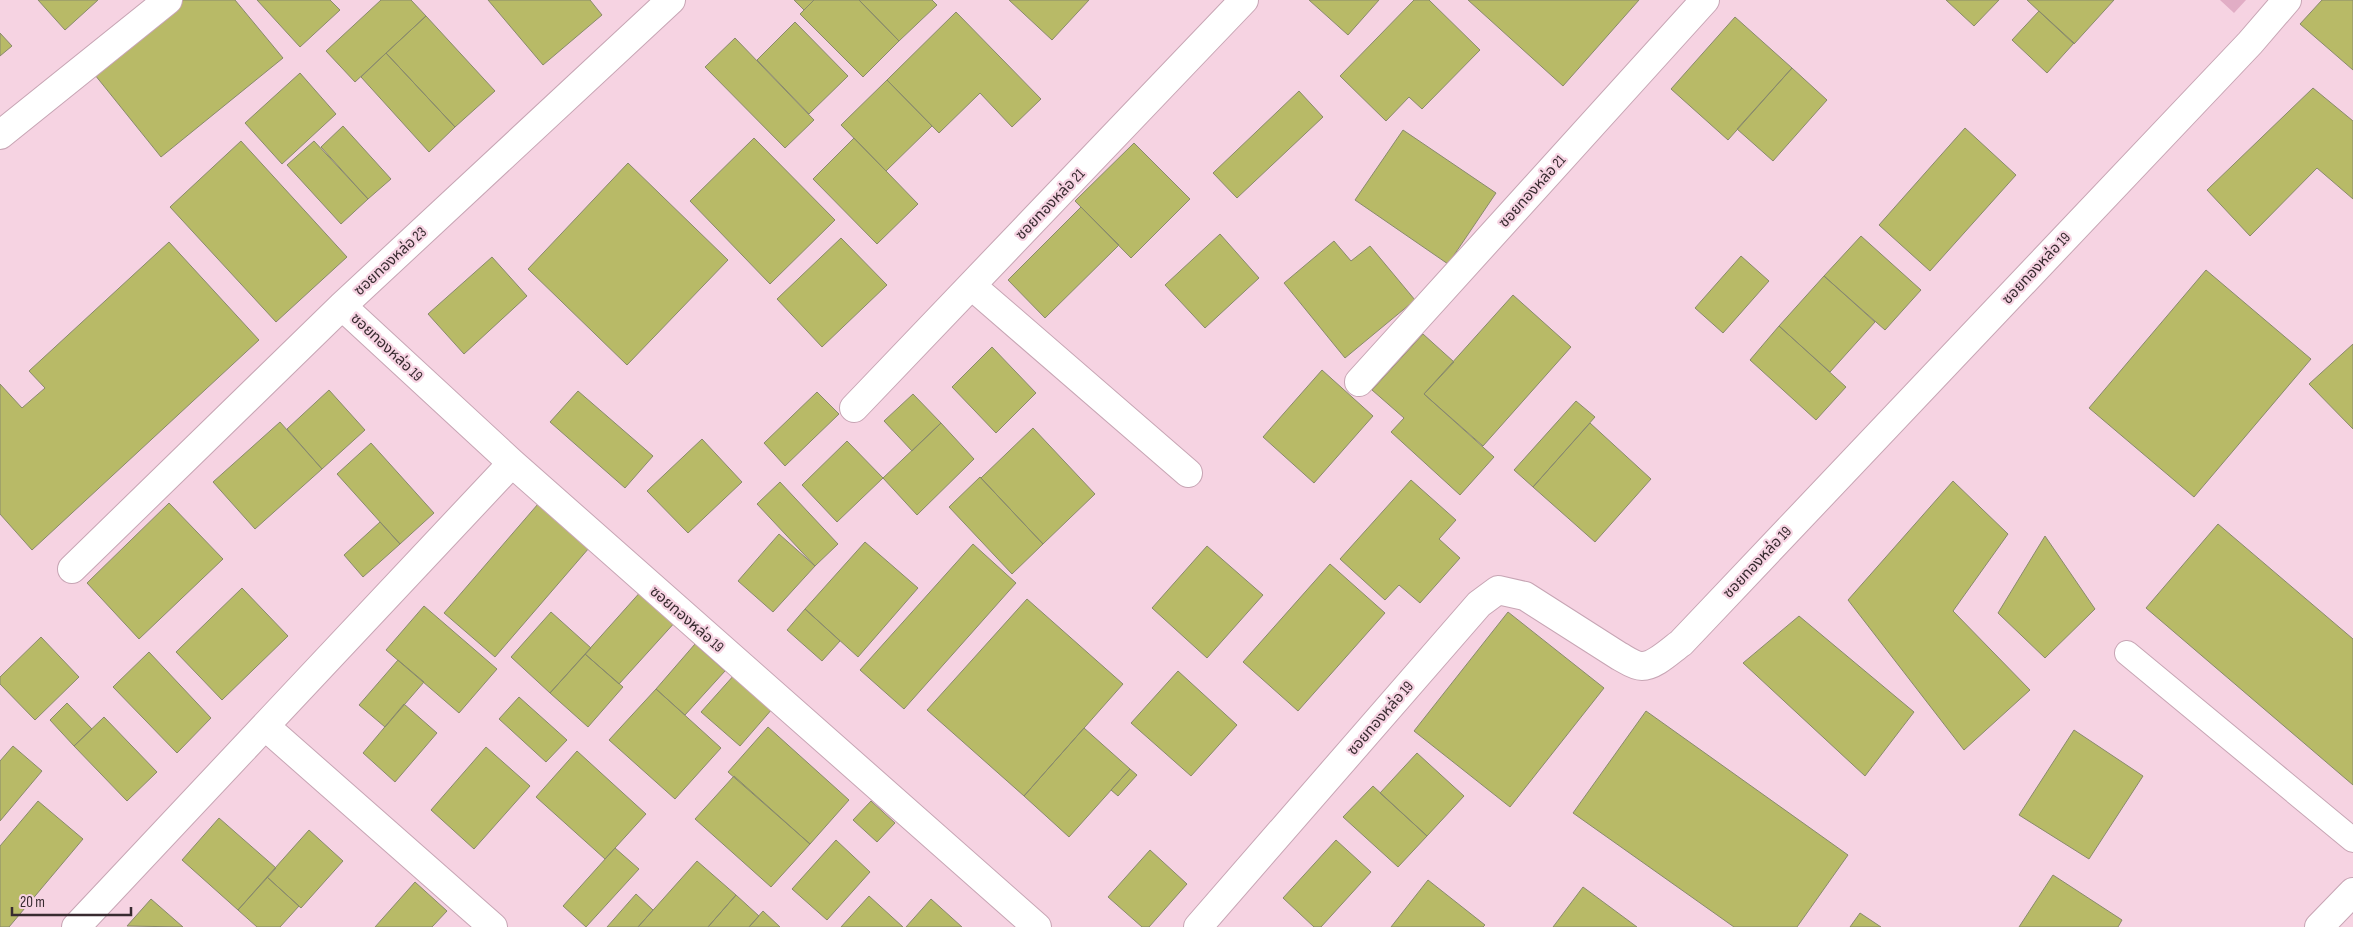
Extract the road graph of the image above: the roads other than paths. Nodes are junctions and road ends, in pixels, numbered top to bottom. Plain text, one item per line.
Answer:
1 (168, 0) edge
2 (671, 0) edge
3 (1244, 0) edge
4 (1705, 0) edge
5 (2287, 0) edge
6 (0, 135) edge
7 (972, 286) junction
8 (342, 306) junction
9 (1359, 382) dead end
10 (854, 408) dead end
11 (512, 463) junction
12 (1188, 473) dead end
13 (72, 569) dead end
14 (2127, 654) dead end
15 (266, 727) junction
16 (2353, 840) edge
17 (2353, 892) edge
18 (76, 927) edge
19 (493, 927) edge
20 (1037, 927) edge
21 (1198, 927) edge
22 (2319, 927) edge

1 - 6 street
2 - 8 street, ซอยทองหล่อ 23
3 - 7 street, ซอยทองหล่อ 21
4 - 9 street, ซอยทองหล่อ 21
5 - 21 street, ซอยทองหล่อ 19
7 - 10 street, ซอยทองหล่อ 21
7 - 12 street
8 - 11 street, ซอยทองหล่อ 19
8 - 13 street, ซอยทองหล่อ 23
11 - 15 street
11 - 20 street, ซอยทองหล่อ 19
14 - 16 lane
15 - 18 street
15 - 19 street
17 - 22 street

